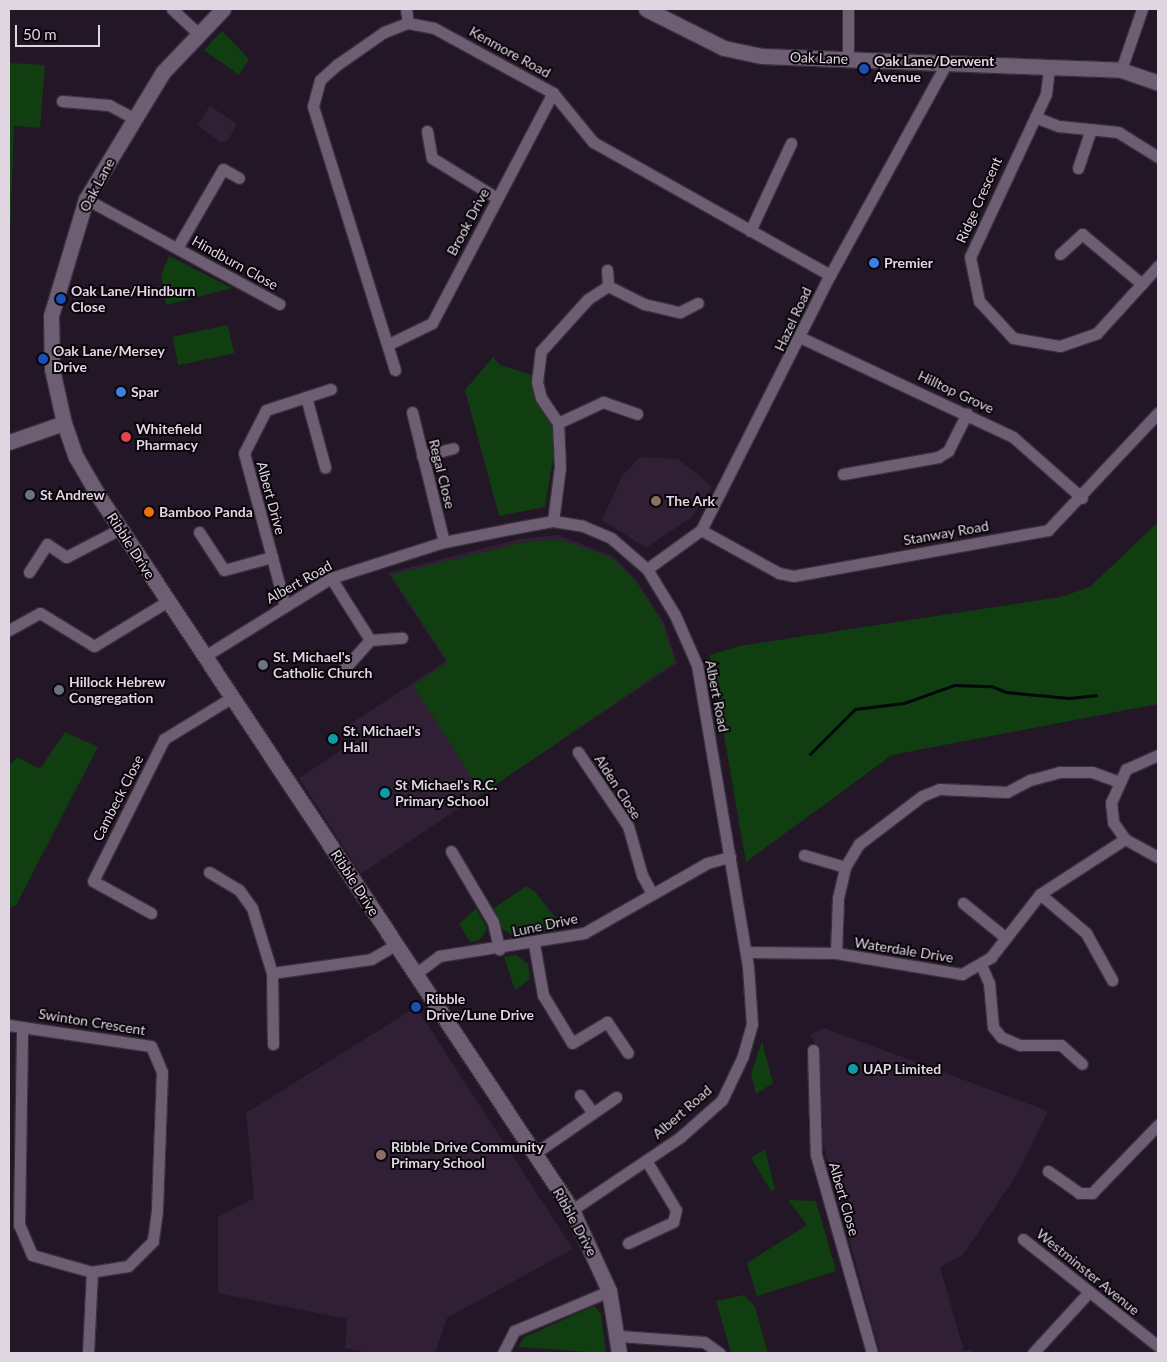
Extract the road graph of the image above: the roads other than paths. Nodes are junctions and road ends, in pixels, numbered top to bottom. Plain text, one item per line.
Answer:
1 (172, 9) edge
2 (223, 9) edge
3 (406, 9) edge
4 (646, 9) edge
5 (848, 9) edge
6 (1142, 9) edge
7 (408, 23) junction
8 (198, 32) junction
9 (848, 59) junction
10 (946, 64) junction
11 (1049, 69) junction
12 (1121, 70) junction
13 (1158, 83) edge
14 (553, 93) junction
15 (62, 101) dead end
16 (1035, 117) junction
17 (134, 119) junction
18 (1091, 129) junction
19 (427, 131) dead end
20 (791, 143) dead end
21 (1158, 158) edge
22 (1078, 168) dead end
23 (238, 178) dead end
24 (498, 198) junction
25 (86, 199) junction
26 (750, 231) junction
27 (176, 248) junction
28 (1060, 254) dead end
29 (1158, 266) edge
30 (607, 270) dead end
31 (830, 275) junction
32 (1142, 284) junction
33 (608, 286) junction
34 (698, 303) dead end
35 (278, 304) dead end
36 (680, 312) junction
37 (684, 324) dead end
38 (802, 338) junction
39 (389, 344) junction
40 (395, 370) dead end
41 (331, 389) dead end
42 (306, 397) junction
43 (412, 412) dead end
44 (967, 413) junction
45 (1158, 413) edge
46 (637, 414) dead end
47 (64, 423) junction
48 (558, 423) junction
49 (1154, 427) edge
50 (9, 442) edge
51 (453, 448) dead end
52 (422, 456) junction
53 (325, 467) dead end
54 (843, 474) dead end
55 (1082, 498) junction
56 (553, 521) junction
57 (120, 529) junction
58 (701, 530) junction
59 (199, 532) dead end
60 (444, 542) junction
61 (272, 557) junction
62 (648, 569) junction
63 (29, 572) dead end
64 (330, 578) junction
65 (168, 601) junction
66 (284, 606) junction
67 (9, 630) edge
68 (402, 638) dead end
69 (370, 640) junction
70 (205, 656) junction
71 (344, 669) dead end
72 (231, 698) junction
73 (578, 752) dead end
74 (1158, 755) edge
75 (1117, 781) junction
76 (1125, 839) junction
77 (451, 851) dead end
78 (804, 855) dead end
79 (730, 857) junction
80 (1158, 857) edge
81 (845, 867) junction
82 (209, 872) dead end
83 (652, 894) junction
84 (1040, 894) junction
85 (962, 903) dead end
86 (152, 913) dead end
87 (1006, 938) junction
88 (534, 944) junction
89 (395, 945) junction
90 (499, 949) junction
91 (746, 952) junction
92 (836, 953) junction
93 (981, 965) junction
94 (272, 973) junction
95 (414, 976) junction
96 (1112, 980) dead end
97 (9, 1025) edge
98 (22, 1027) junction
99 (272, 1044) dead end
100 (813, 1050) dead end
101 (628, 1053) dead end
102 (1082, 1064) dead end
103 (580, 1095) dead end
104 (616, 1097) dead end
105 (592, 1113) junction
106 (1158, 1125) edge
107 (534, 1154) junction
108 (646, 1160) junction
109 (1048, 1171) dead end
110 (572, 1210) junction
111 (1023, 1239) dead end
112 (628, 1243) dead end
113 (92, 1272) junction
114 (609, 1291) junction
115 (1087, 1294) junction
116 (619, 1336) junction
117 (1158, 1346) edge
118 (88, 1353) edge
119 (503, 1353) edge
120 (619, 1353) edge
121 (720, 1353) edge
122 (872, 1353) edge
123 (1033, 1353) edge

1 - 8 street
2 - 8 street, Oak Lane
3 - 7 street
4 - 9 street, Oak Lane
5 - 9 street
6 - 12 street
7 - 14 street, Kenmore Road
7 - 39 street
8 - 17 street, Oak Lane
9 - 10 street, Oak Lane
10 - 11 street, Oak Lane
10 - 31 street, Hazel Road
11 - 12 street, Oak Lane
11 - 16 street, Ridge Crescent
12 - 13 street, Oak Lane
14 - 24 street, Brook Drive
14 - 26 street, Kenmore Road
15 - 17 street
16 - 18 street
16 - 32 street, Ridge Crescent
17 - 25 street, Oak Lane
18 - 21 street
18 - 22 street
19 - 24 street
20 - 26 street
23 - 27 street, Hindburn Close
24 - 39 street, Brook Drive
25 - 27 street, Hindburn Close
25 - 47 street, Oak Lane
26 - 31 street, Kenmore Road
27 - 35 street, Hindburn Close
28 - 32 street
29 - 32 street, Ridge Crescent
30 - 33 street
31 - 38 street, Hazel Road
33 - 36 street
33 - 48 street
34 - 36 street
36 - 37 street
38 - 44 street, Hilltop Grove
38 - 58 street, Hazel Road
39 - 40 street
41 - 42 street, Albert Drive
42 - 53 street
42 - 61 street, Albert Drive
43 - 52 street, Regal Close
44 - 54 street
44 - 55 street, Hilltop Grove
45 - 49 street, Stanway Road
46 - 48 street
47 - 50 street
47 - 57 street, Ribble Drive
48 - 56 street
49 - 55 street, Stanway Road
51 - 52 street
52 - 60 street, Regal Close
55 - 58 street, Stanway Road
56 - 60 street, Albert Road
56 - 62 street, Albert Road
57 - 63 street
57 - 65 street, Ribble Drive
58 - 62 street, Hazel Road
59 - 61 street
60 - 64 street, Albert Road
61 - 66 street, Albert Drive
62 - 79 street, Albert Road
64 - 66 street, Albert Road
64 - 69 street
65 - 67 street
65 - 70 street, Ribble Drive
66 - 70 street, Albert Road
68 - 69 street
69 - 71 street
70 - 72 street, Ribble Drive
72 - 86 street, Cambeck Close
72 - 89 street, Ribble Drive
73 - 83 street, Alden Close
74 - 75 street
75 - 76 street
75 - 81 street
76 - 80 street
76 - 84 street, Waterdale Drive
77 - 90 street
78 - 81 street
79 - 83 street, Lune Drive
79 - 91 street, Albert Road
81 - 92 street
82 - 94 street
83 - 88 street, Lune Drive
84 - 87 street, Waterdale Drive
84 - 96 street
85 - 87 street
87 - 93 street, Waterdale Drive
88 - 90 street, Lune Drive
88 - 101 street
89 - 94 street
89 - 95 street, Ribble Drive
90 - 95 street, Lune Drive
91 - 92 street, Waterdale Drive
91 - 108 street, Albert Road
92 - 93 street, Waterdale Drive
93 - 102 street
94 - 99 street
95 - 107 street, Ribble Drive
97 - 98 street
98 - 113 street, Swinton Crescent
98 - 113 street, Swinton Crescent
100 - 122 street, Albert Close
103 - 105 street
104 - 105 street
105 - 107 street
106 - 109 street
107 - 110 street, Ribble Drive
108 - 110 street, Albert Road
108 - 112 street
110 - 114 street, Ribble Drive
111 - 115 street, Westminster Avenue
113 - 118 street
114 - 116 street, Ribble Drive
114 - 119 street
115 - 117 street, Westminster Avenue
115 - 123 street
116 - 120 street, Ribble Drive
116 - 121 street

